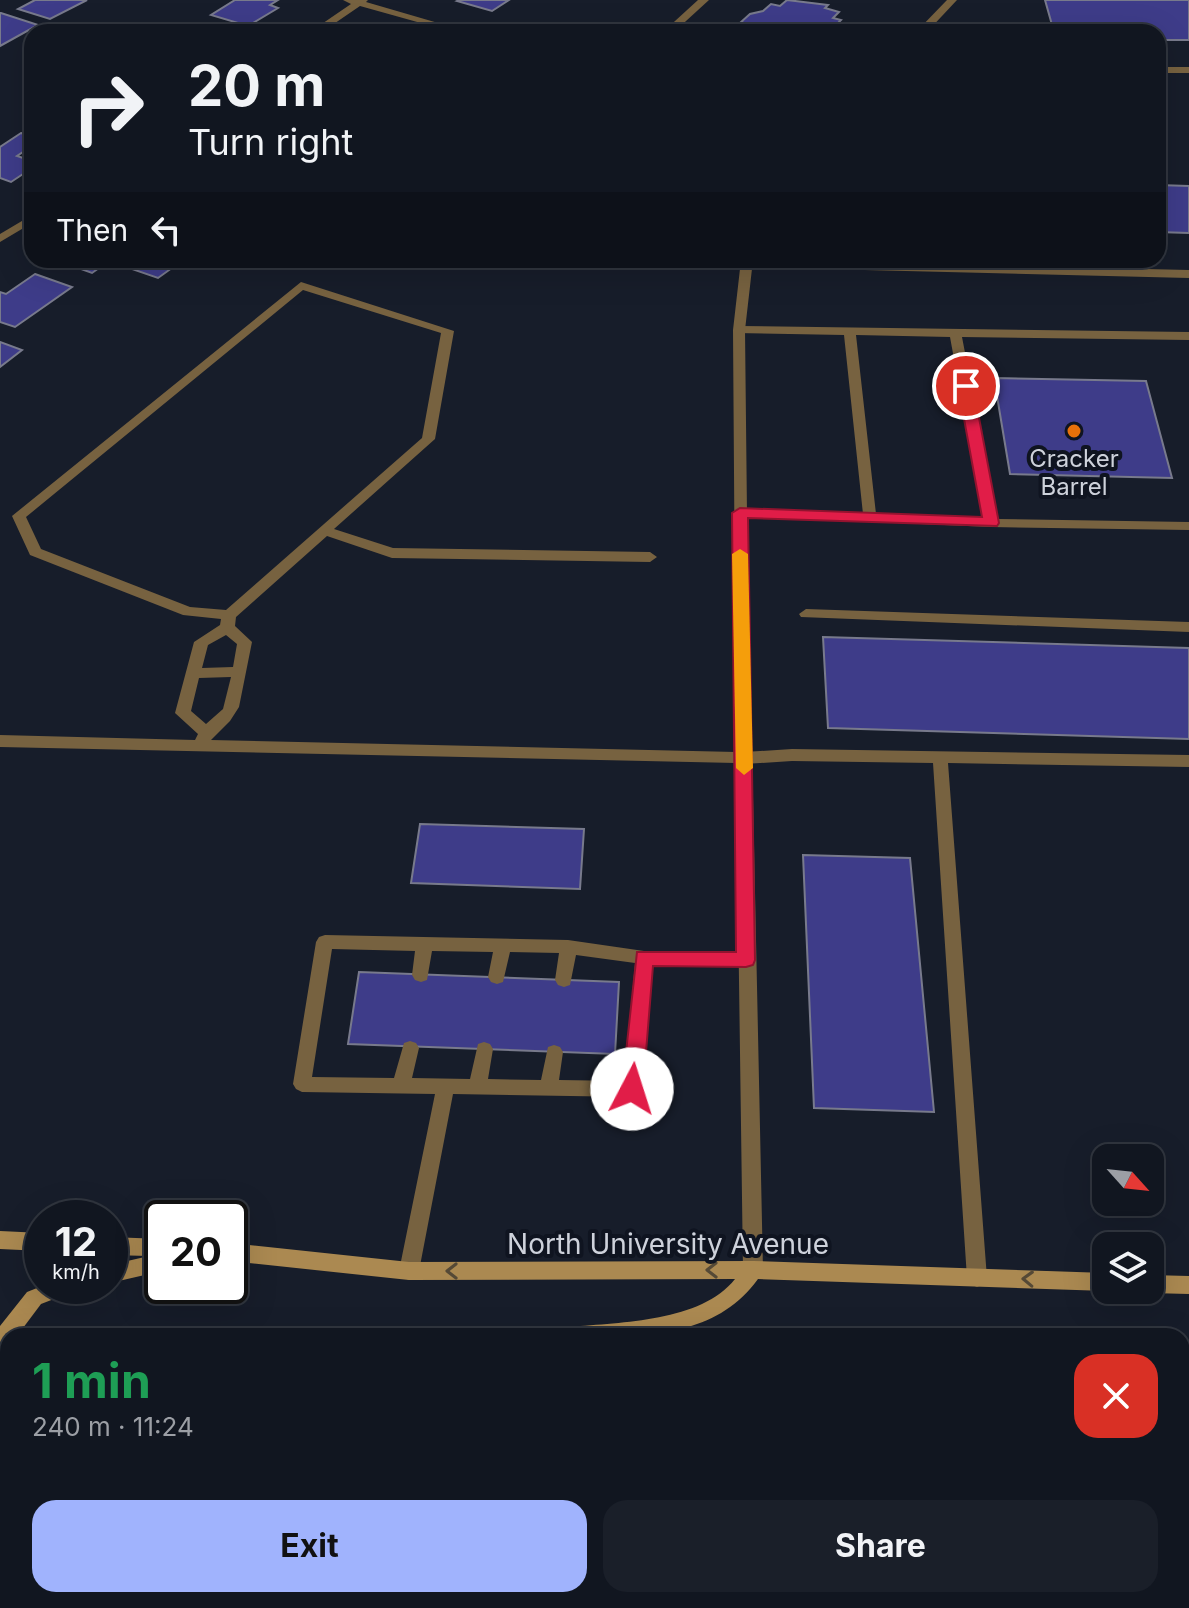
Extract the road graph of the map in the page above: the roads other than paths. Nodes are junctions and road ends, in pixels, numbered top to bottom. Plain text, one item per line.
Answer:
1 (704, 0) edge
2 (952, 0) edge
3 (357, 1) edge
4 (326, 24) edge
5 (436, 24) edge
6 (677, 24) edge
7 (929, 24) edge
8 (1166, 70) edge
9 (1189, 70) edge
10 (24, 223) edge
11 (0, 239) edge
12 (745, 268) edge
13 (1073, 268) edge
14 (1189, 274) edge
15 (739, 330) junction
16 (955, 331) junction
17 (850, 333) junction
18 (1189, 336) edge
19 (740, 513) junction
20 (870, 518) junction
21 (991, 523) junction
22 (1189, 526) edge
23 (325, 531) junction
24 (650, 557) dead end
25 (806, 614) dead end
26 (228, 622) junction
27 (1189, 627) edge
28 (239, 672) junction
29 (194, 673) junction
30 (203, 738) junction
31 (0, 741) edge
32 (940, 757) junction
33 (744, 758) junction
34 (1189, 761) edge
35 (424, 944) junction
36 (503, 946) junction
37 (568, 947) junction
38 (644, 958) junction
39 (746, 960) junction
40 (421, 975) dead end
41 (497, 977) dead end
42 (564, 980) dead end
43 (410, 1048) dead end
44 (484, 1049) dead end
45 (554, 1052) dead end
46 (401, 1086) junction
47 (445, 1087) junction
48 (477, 1088) junction
49 (549, 1089) junction
50 (0, 1240) edge
51 (24, 1241) edge
52 (248, 1254) edge
53 (753, 1270) junction
54 (409, 1271) junction
55 (977, 1278) junction
56 (1092, 1282) edge
57 (1164, 1284) edge
58 (1189, 1285) edge
59 (30, 1304) edge
60 (12, 1328) edge
61 (651, 1328) edge
62 (431, 1608) edge
63 (438, 1608) edge
64 (446, 1608) edge

1 - 6 street
2 - 7 street
3 - 4 street
3 - 5 street
8 - 9 street
10 - 11 street
12 - 15 street
13 - 14 street
15 - 17 street
15 - 19 street
16 - 17 street
16 - 18 street
16 - 21 street
17 - 20 street
19 - 20 street
19 - 33 street
20 - 21 street
21 - 22 street
23 - 24 street
23 - 26 street
23 - 26 street
25 - 27 street
26 - 28 street
26 - 29 street
28 - 29 street
28 - 30 street
29 - 30 street
30 - 31 street
30 - 33 street
32 - 33 street
32 - 34 street
32 - 55 street
33 - 39 street
35 - 36 street
35 - 40 street
35 - 46 street
36 - 37 street
36 - 41 street
37 - 38 street
37 - 42 street
38 - 39 street
38 - 49 street
39 - 53 street
43 - 46 street
44 - 48 street
45 - 49 street
46 - 47 street
47 - 48 street
47 - 54 street
48 - 49 street
50 - 51 main road
52 - 54 main road, North University Avenue
53 -> 54 main road, North University Avenue
53 - 55 main road, North University Avenue
53 - 61 main road
56 -> 55 main road, North University Avenue
57 - 58 main road
59 - 60 main road
62 - 63 street
63 - 64 street

